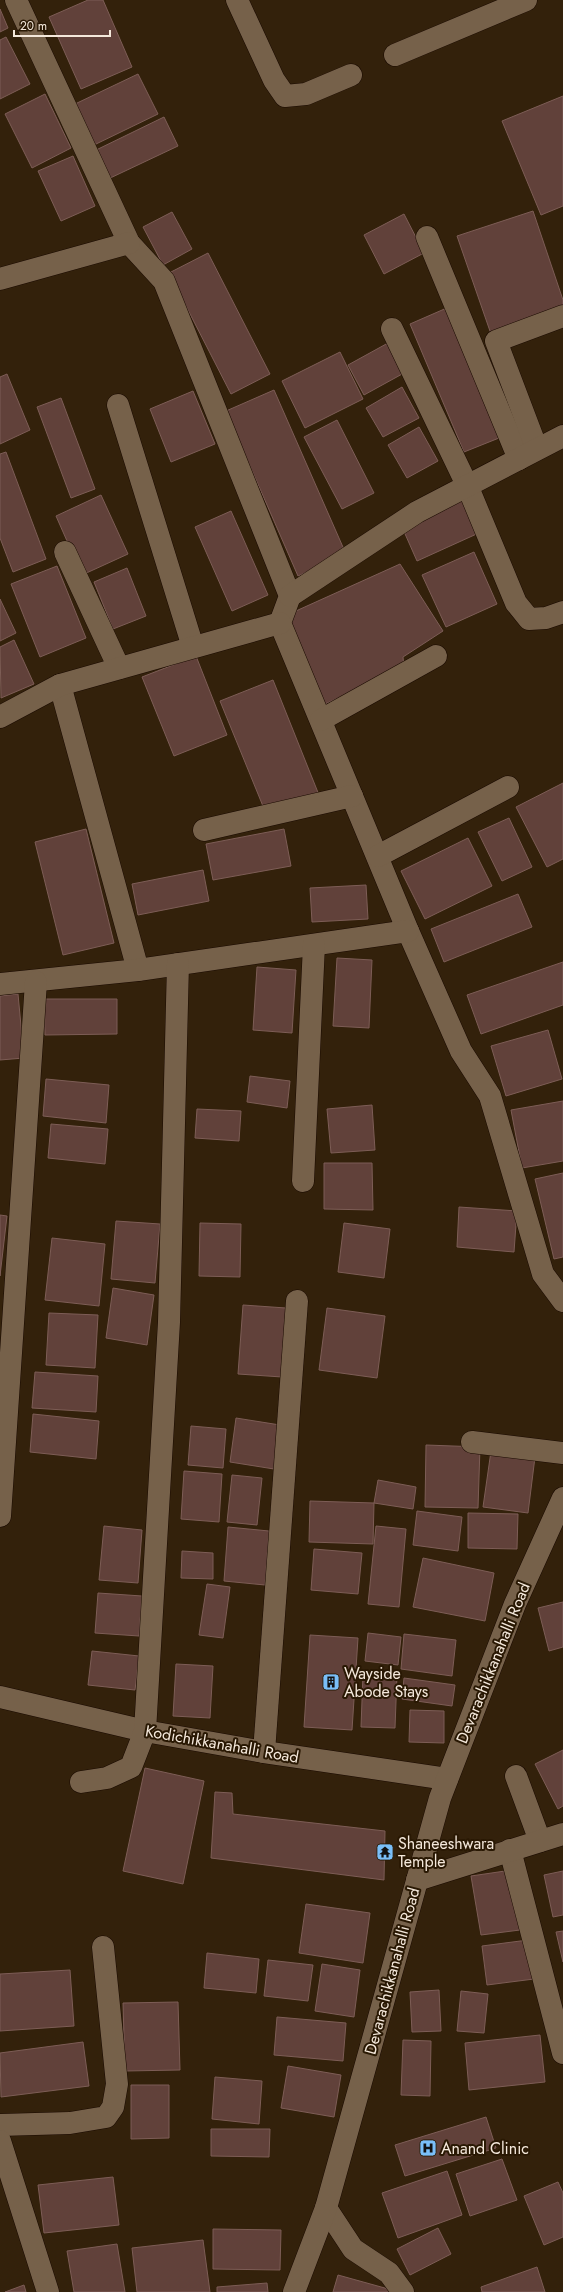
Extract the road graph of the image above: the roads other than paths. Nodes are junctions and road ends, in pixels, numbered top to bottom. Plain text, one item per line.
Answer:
1 (16, 0) edge
2 (237, 0) edge
3 (526, 0) edge
4 (498, 5) edge
5 (395, 55) dead end
6 (351, 75) dead end
7 (427, 237) dead end
8 (130, 243) junction
9 (0, 278) edge
10 (563, 316) edge
11 (392, 329) dead end
12 (118, 405) dead end
13 (563, 436) edge
14 (528, 454) junction
15 (467, 485) junction
16 (65, 552) dead end
17 (290, 596) junction
18 (563, 612) edge
19 (280, 623) junction
20 (193, 647) junction
21 (436, 656) dead end
22 (119, 668) junction
23 (60, 685) junction
24 (0, 717) edge
25 (321, 720) junction
26 (508, 787) dead end
27 (352, 796) junction
28 (204, 830) dead end
29 (378, 856) junction
30 (408, 931) junction
31 (314, 945) junction
32 (178, 964) junction
33 (138, 970) junction
34 (36, 982) junction
35 (0, 984) edge
36 (303, 1181) dead end
37 (297, 1301) dead end
38 (563, 1301) edge
39 (472, 1442) dead end
40 (563, 1453) edge
41 (563, 1498) edge
42 (0, 1516) edge
43 (0, 1697) edge
44 (145, 1731) junction
45 (264, 1752) junction
46 (516, 1776) dead end
47 (447, 1779) junction
48 (81, 1782) dead end
49 (563, 1834) edge
50 (540, 1841) junction
51 (510, 1850) junction
52 (417, 1880) junction
53 (103, 1947) dead end
54 (563, 2053) edge
55 (0, 2125) edge
56 (0, 2141) edge
57 (326, 2208) junction
58 (48, 2292) edge
59 (294, 2292) edge
60 (404, 2292) edge

1 - 8 street
2 - 6 street
3 - 4 street
4 - 5 street
7 - 14 street
8 - 9 street
8 - 17 street
10 - 14 street
11 - 15 street
12 - 20 street
13 - 14 street
14 - 15 street
15 - 17 street
15 - 18 street
16 - 22 street
17 - 19 street
19 - 20 street
19 - 25 street
20 - 22 street
21 - 25 street
22 - 23 street
23 - 24 street
23 - 33 street
25 - 27 street
26 - 29 street
27 - 28 street
27 - 29 street
29 - 30 street
30 - 31 street
30 - 38 street
31 - 32 street
31 - 36 street
32 - 33 street
32 - 44 street
33 - 34 street
34 - 35 street
34 - 42 street
37 - 45 street
39 - 40 street
41 - 47 street, Devarachikkanahalli Road
43 - 44 street, Kodichikkanahalli Road
44 - 45 street, Kodichikkanahalli Road
44 - 48 street
45 - 47 street, Kodichikkanahalli Road
46 - 50 street
47 - 52 street, Devarachikkanahalli Road
49 - 50 street
50 - 51 street
51 - 52 street
51 - 54 street
52 - 57 street, Devarachikkanahalli Road
53 - 55 street
56 - 58 street
57 - 59 street, Devarachikkanahalli Road
57 - 60 street

